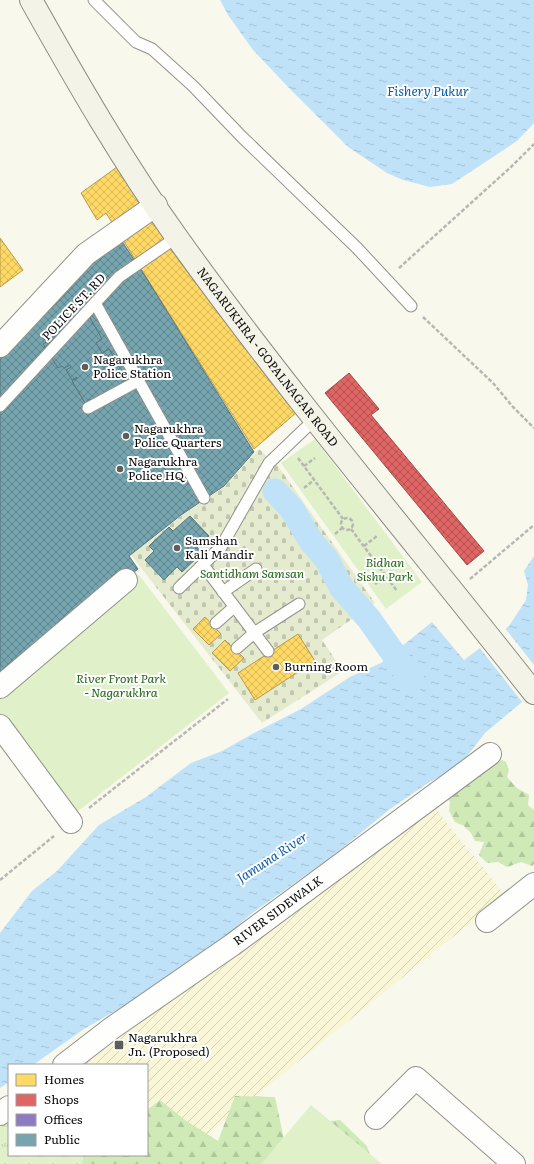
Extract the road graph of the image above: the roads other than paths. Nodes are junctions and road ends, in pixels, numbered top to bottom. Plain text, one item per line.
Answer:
1 (31, 0) edge
2 (94, 0) edge
3 (156, 205) junction
4 (177, 237) junction
5 (95, 303) junction
6 (412, 306) road end
7 (0, 346) edge
8 (138, 380) junction
9 (0, 406) edge
10 (88, 408) dead end
11 (315, 419) junction
12 (204, 498) dead end
13 (203, 565) junction
14 (256, 569) dead end
15 (126, 580) dead end
16 (179, 588) dead end
17 (223, 592) junction
18 (299, 604) dead end
19 (234, 607) junction
20 (216, 623) dead end
21 (254, 633) junction
22 (237, 648) dead end
23 (268, 651) dead end
24 (0, 687) edge
25 (534, 693) edge
26 (0, 726) edge
27 (490, 754) dead end
28 (71, 822) road end
29 (534, 884) edge
30 (487, 921) dead end
31 (65, 1064) edge
32 (8, 1108) edge
33 (0, 1114) edge
34 (376, 1118) dead end
35 (514, 1164) edge

1 - 3 main road, NAGARUKHRA - GOPALNAGAR ROAD
2 - 6 lane
3 - 4 main road, NAGARUKHRA - GOPALNAGAR ROAD
3 - 7 street
4 - 5 lane, POLICE ST. RD
4 - 11 main road, NAGARUKHRA - GOPALNAGAR ROAD
5 - 8 lane
5 - 9 lane, POLICE ST. RD
8 - 10 lane
8 - 12 lane
11 - 13 lane
11 - 25 main road, NAGARUKHRA - GOPALNAGAR ROAD
13 - 16 lane
13 - 17 lane
14 - 17 lane
15 - 24 street
17 - 19 lane
18 - 21 lane
19 - 20 lane
19 - 21 lane
21 - 22 lane
21 - 23 lane
26 - 28 street
27 - 31 street, RIVER SIDEWALK
29 - 30 street
32 - 33 street
34 - 35 street

